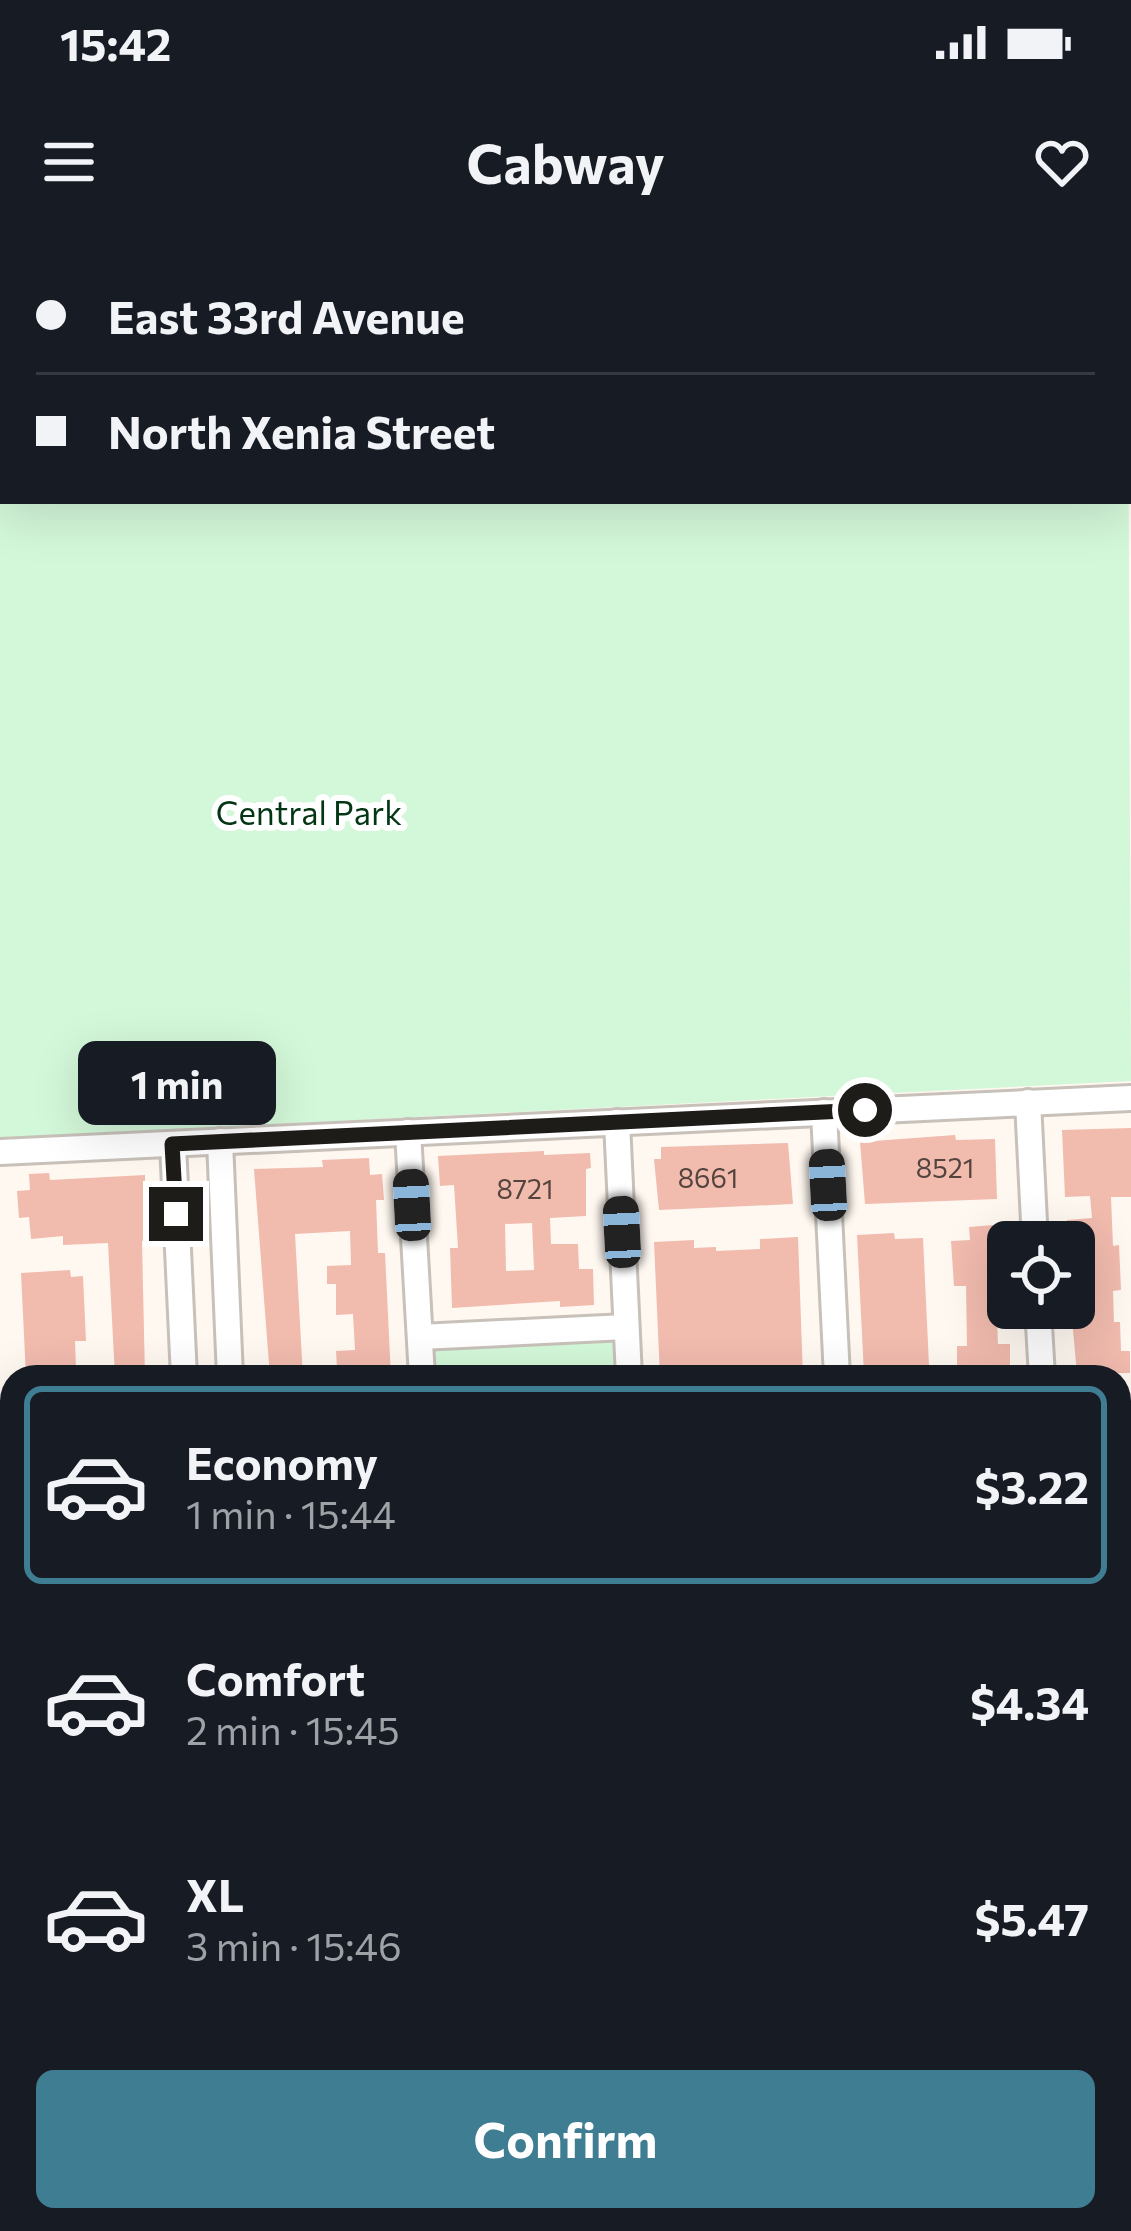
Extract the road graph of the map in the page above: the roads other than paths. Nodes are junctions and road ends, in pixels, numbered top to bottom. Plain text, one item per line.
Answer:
1 (1131, 1098) edge
2 (1028, 1102) junction
3 (824, 1112) junction
4 (617, 1122) junction
5 (408, 1132) junction
6 (220, 1141) junction
7 (172, 1144) junction
8 (0, 1152) edge
9 (1034, 1221) edge
10 (626, 1327) junction
11 (1039, 1329) edge
12 (420, 1337) junction
13 (183, 1365) edge
14 (229, 1365) edge
15 (421, 1365) edge
16 (628, 1365) edge
17 (835, 1365) edge
18 (1041, 1365) edge

1 - 2 street
2 - 3 street
2 - 9 street
3 - 4 street
3 - 17 street
4 - 5 street
4 - 10 street
5 - 6 street
5 - 12 street
6 - 7 street
6 - 14 street
7 - 8 street
7 - 13 street
10 - 12 street
10 - 16 street
11 - 18 street
12 - 15 street

